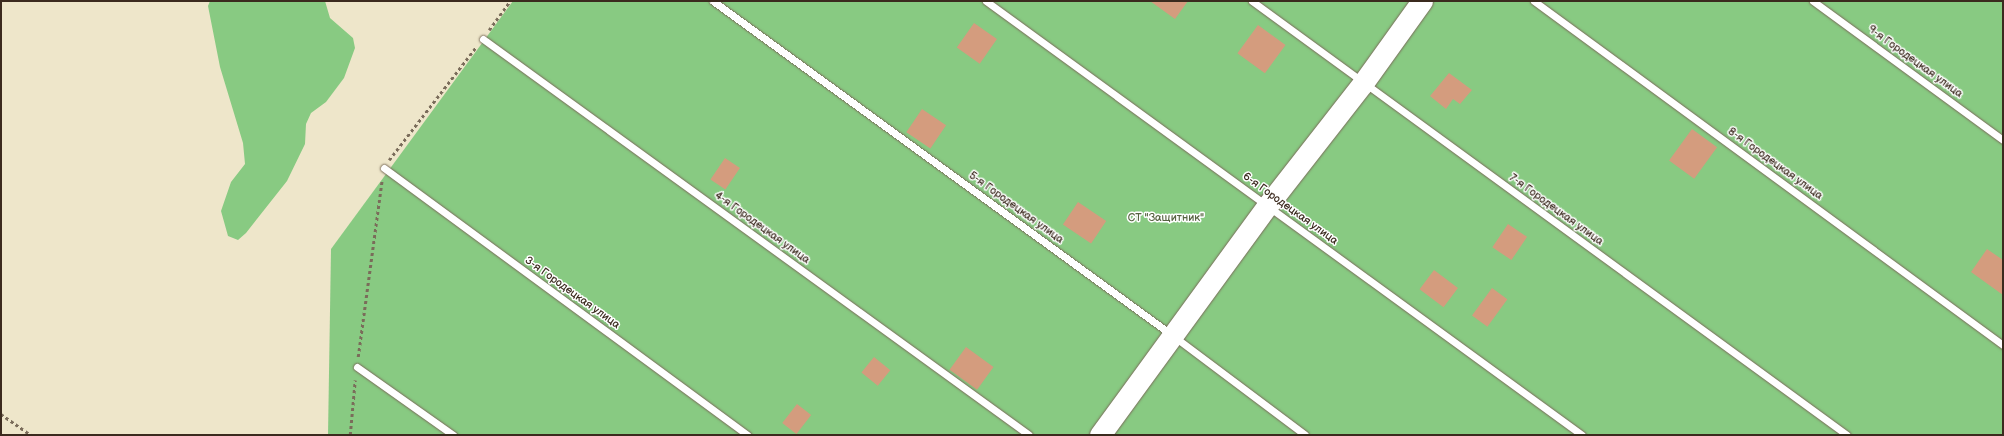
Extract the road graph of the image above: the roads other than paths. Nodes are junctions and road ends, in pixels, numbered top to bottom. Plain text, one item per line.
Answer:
1 (713, 1) edge
2 (986, 1) edge
3 (1252, 1) edge
4 (1422, 1) edge
5 (1534, 1) edge
6 (1813, 1) edge
7 (483, 39) road end
8 (1362, 83) junction
9 (2003, 140) edge
10 (384, 168) road end
11 (1266, 206) junction
12 (1172, 335) junction
13 (2003, 346) edge
14 (357, 367) road end
15 (453, 435) edge
16 (747, 435) edge
17 (1029, 435) edge
18 (1100, 435) edge
19 (1304, 435) edge
20 (1582, 435) edge
21 (1847, 435) edge

1 - 12 lane, 5-я Городецкая улица
2 - 11 lane, 6-я Городецкая улица
3 - 8 lane, 7-я Городецкая улица
4 - 8 street
5 - 13 lane, 8-я Городецкая улица
6 - 9 lane, 9-я Городецкая улица
7 - 17 lane, 4-я Городецкая улица
8 - 11 street
8 - 21 lane, 7-я Городецкая улица
10 - 16 lane, 3-я Городецкая улица
11 - 12 street
11 - 20 lane, 6-я Городецкая улица
12 - 18 street
12 - 19 lane, 5-я Городецкая улица
14 - 15 lane

